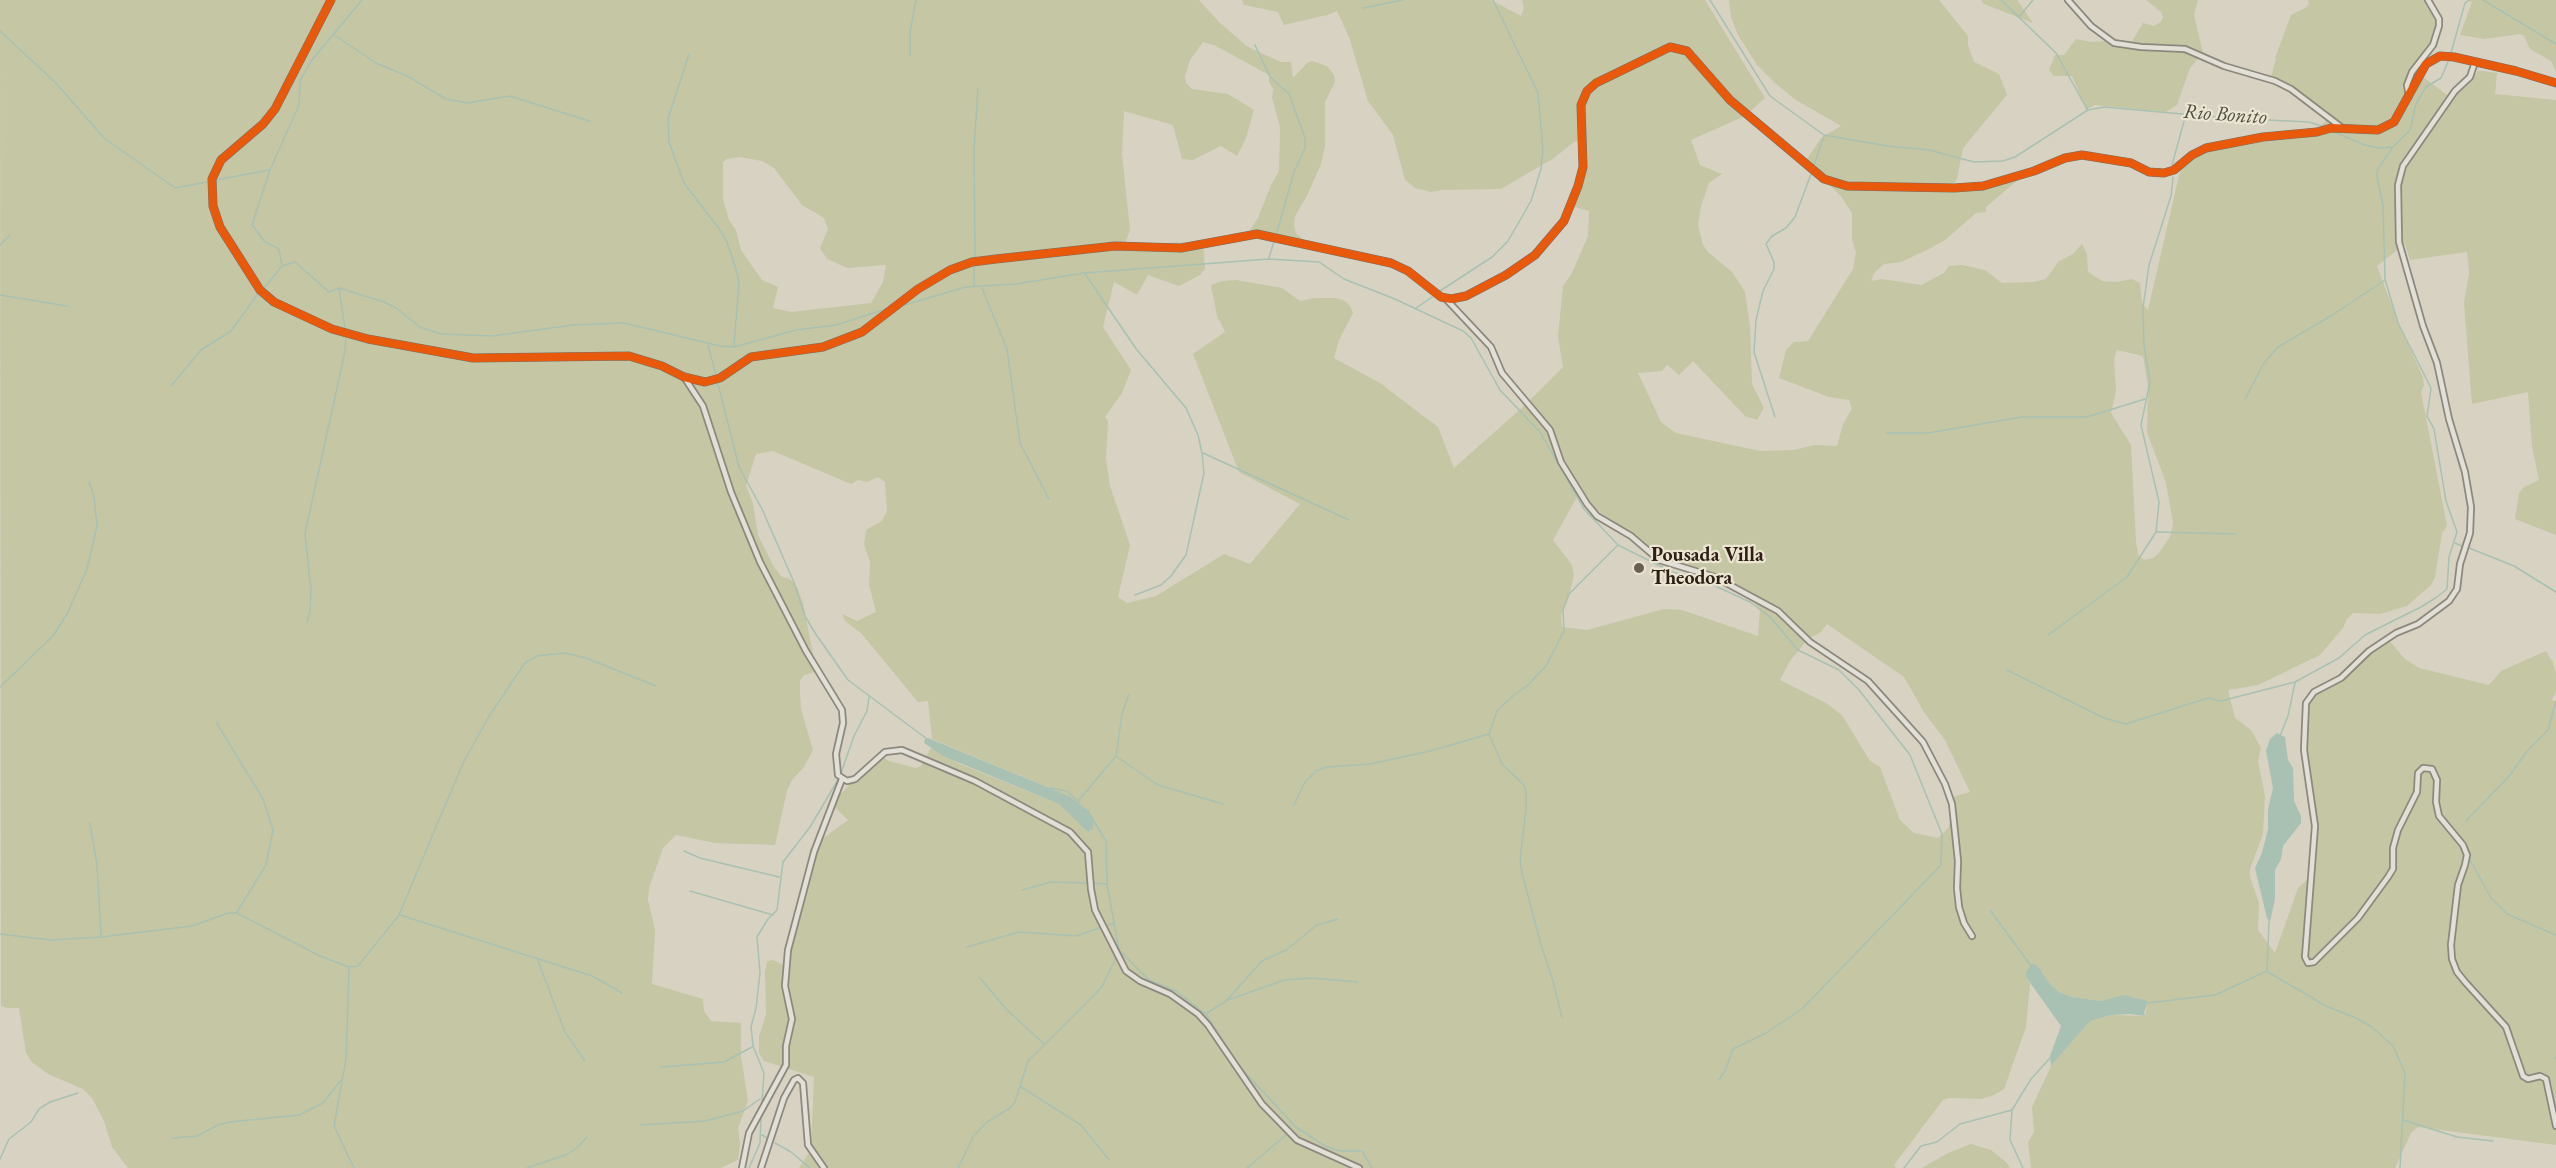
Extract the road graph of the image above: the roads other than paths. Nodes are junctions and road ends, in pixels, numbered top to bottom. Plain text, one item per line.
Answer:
1 (331, 0) edge
2 (2068, 0) edge
3 (2428, 0) edge
4 (2475, 62) junction
5 (2556, 83) edge
6 (2409, 96) junction
7 (2341, 127) junction
8 (1446, 298) junction
9 (684, 377) junction
10 (842, 779) junction
11 (1972, 936) dead end
12 (2556, 1125) edge
13 (742, 1168) edge
14 (761, 1168) edge
15 (824, 1168) edge
16 (1359, 1168) edge

1 - 9 street
2 - 7 street
3 - 6 street
4 - 5 street
4 - 6 street
4 - 12 street
6 - 7 street
7 - 8 street
8 - 9 street
8 - 11 street
9 - 10 street
10 - 13 street
10 - 16 street
14 - 15 street

